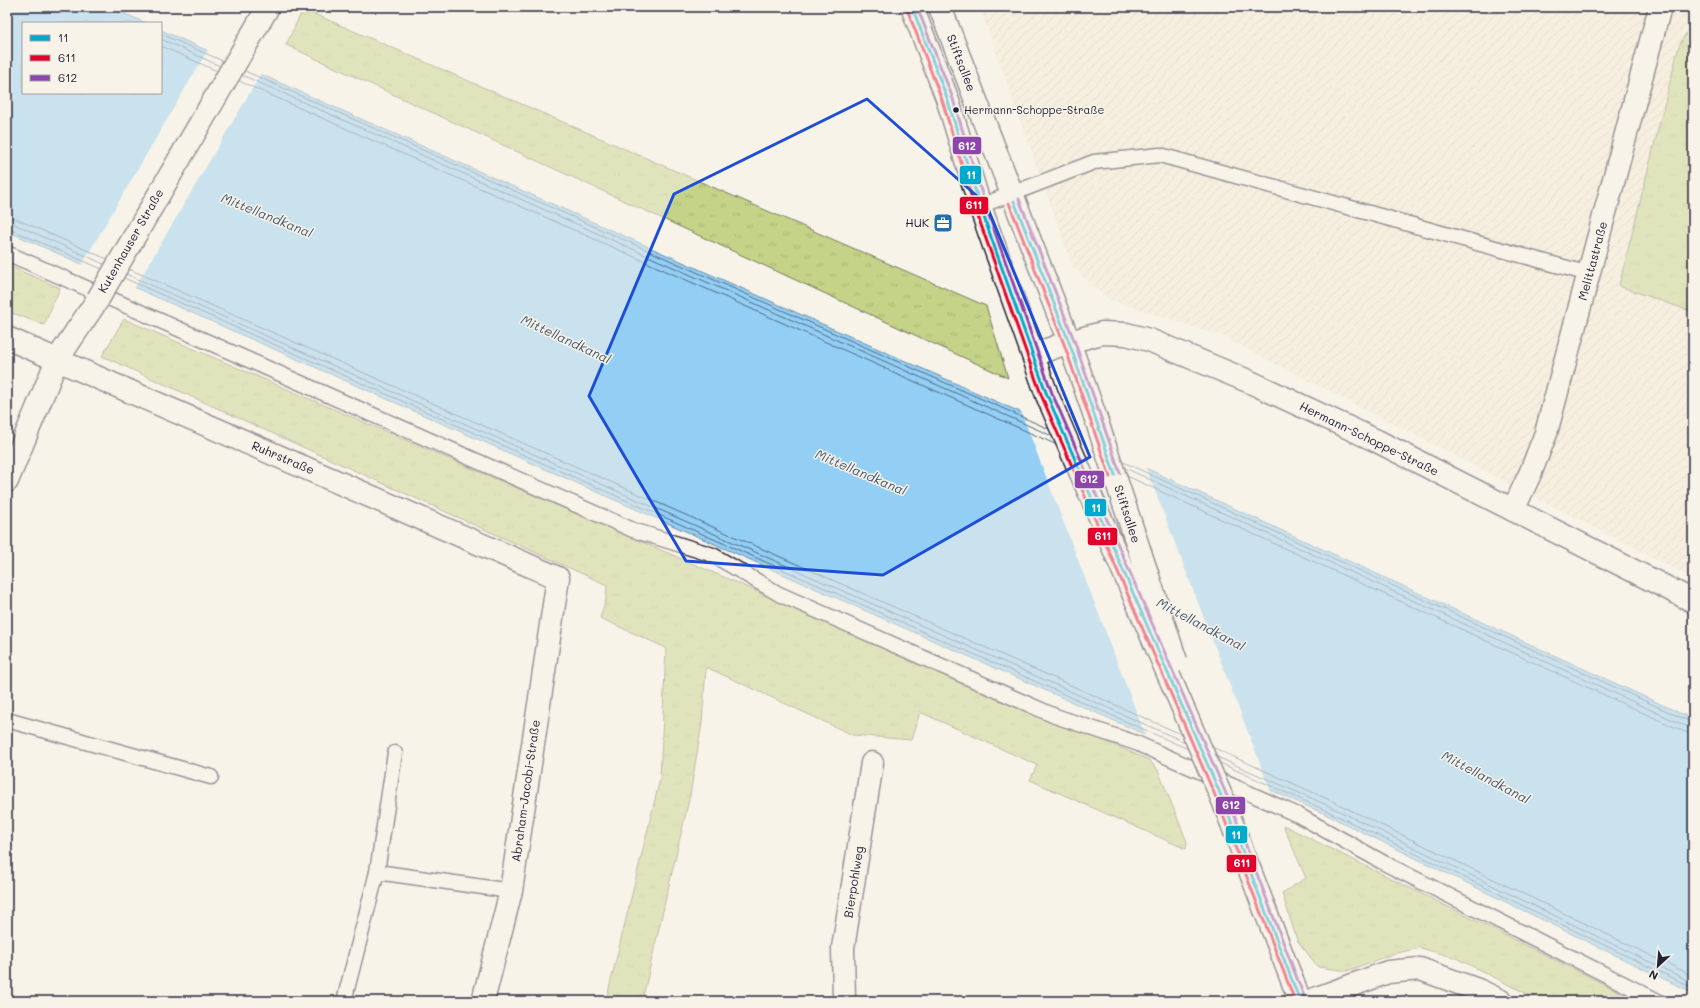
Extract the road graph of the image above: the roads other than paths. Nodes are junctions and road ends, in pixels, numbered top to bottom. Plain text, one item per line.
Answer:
1 (268, 7) edge
2 (912, 7) edge
3 (940, 7) edge
4 (1660, 7) edge
5 (1011, 194) junction
6 (980, 206) junction
7 (7, 253) edge
8 (1589, 274) junction
9 (7, 338) edge
10 (1069, 342) junction
11 (1033, 355) junction
12 (57, 360) junction
13 (7, 481) edge
14 (1513, 510) junction
15 (558, 578) joint
16 (1693, 601) edge
17 (7, 720) edge
18 (395, 753) dead end
19 (872, 763) dead end
20 (211, 777) dead end
21 (1222, 798) junction
22 (377, 872) junction
23 (512, 891) junction
24 (344, 1001) edge
25 (483, 1001) edge
26 (844, 1001) edge
27 (1300, 1001) edge
28 (1309, 1001) edge
29 (1501, 1001) edge
30 (1658, 1001) edge

1 - 12 street, Kutenhauser Straße, bridge
2 - 6 street, Stiftsallee
3 - 5 street, Stiftsallee
4 - 8 street, Melittastraße
5 - 6 lane
5 - 8 lane
5 - 10 street, Stiftsallee
6 - 11 street, Stiftsallee
7 - 30 lane
8 - 14 street, Melittastraße
9 - 12 street, Ruhrstraße
10 - 11 street, Hermann-Schoppe-Straße
10 - 14 street, Hermann-Schoppe-Straße
10 - 21 street, Stiftsallee, bridge
11 - 21 street, Stiftsallee, bridge
12 - 13 street, Kutenhauser Straße
12 - 15 street, Ruhrstraße
14 - 16 street, Hermann-Schoppe-Straße
15 - 23 street, Abraham-Jacobi-Straße
17 - 20 lane
18 - 22 lane
19 - 26 street, Bierpohlweg
21 - 27 street, Stiftsallee
22 - 23 lane
22 - 24 lane
23 - 25 street, Abraham-Jacobi-Straße
28 - 29 street

